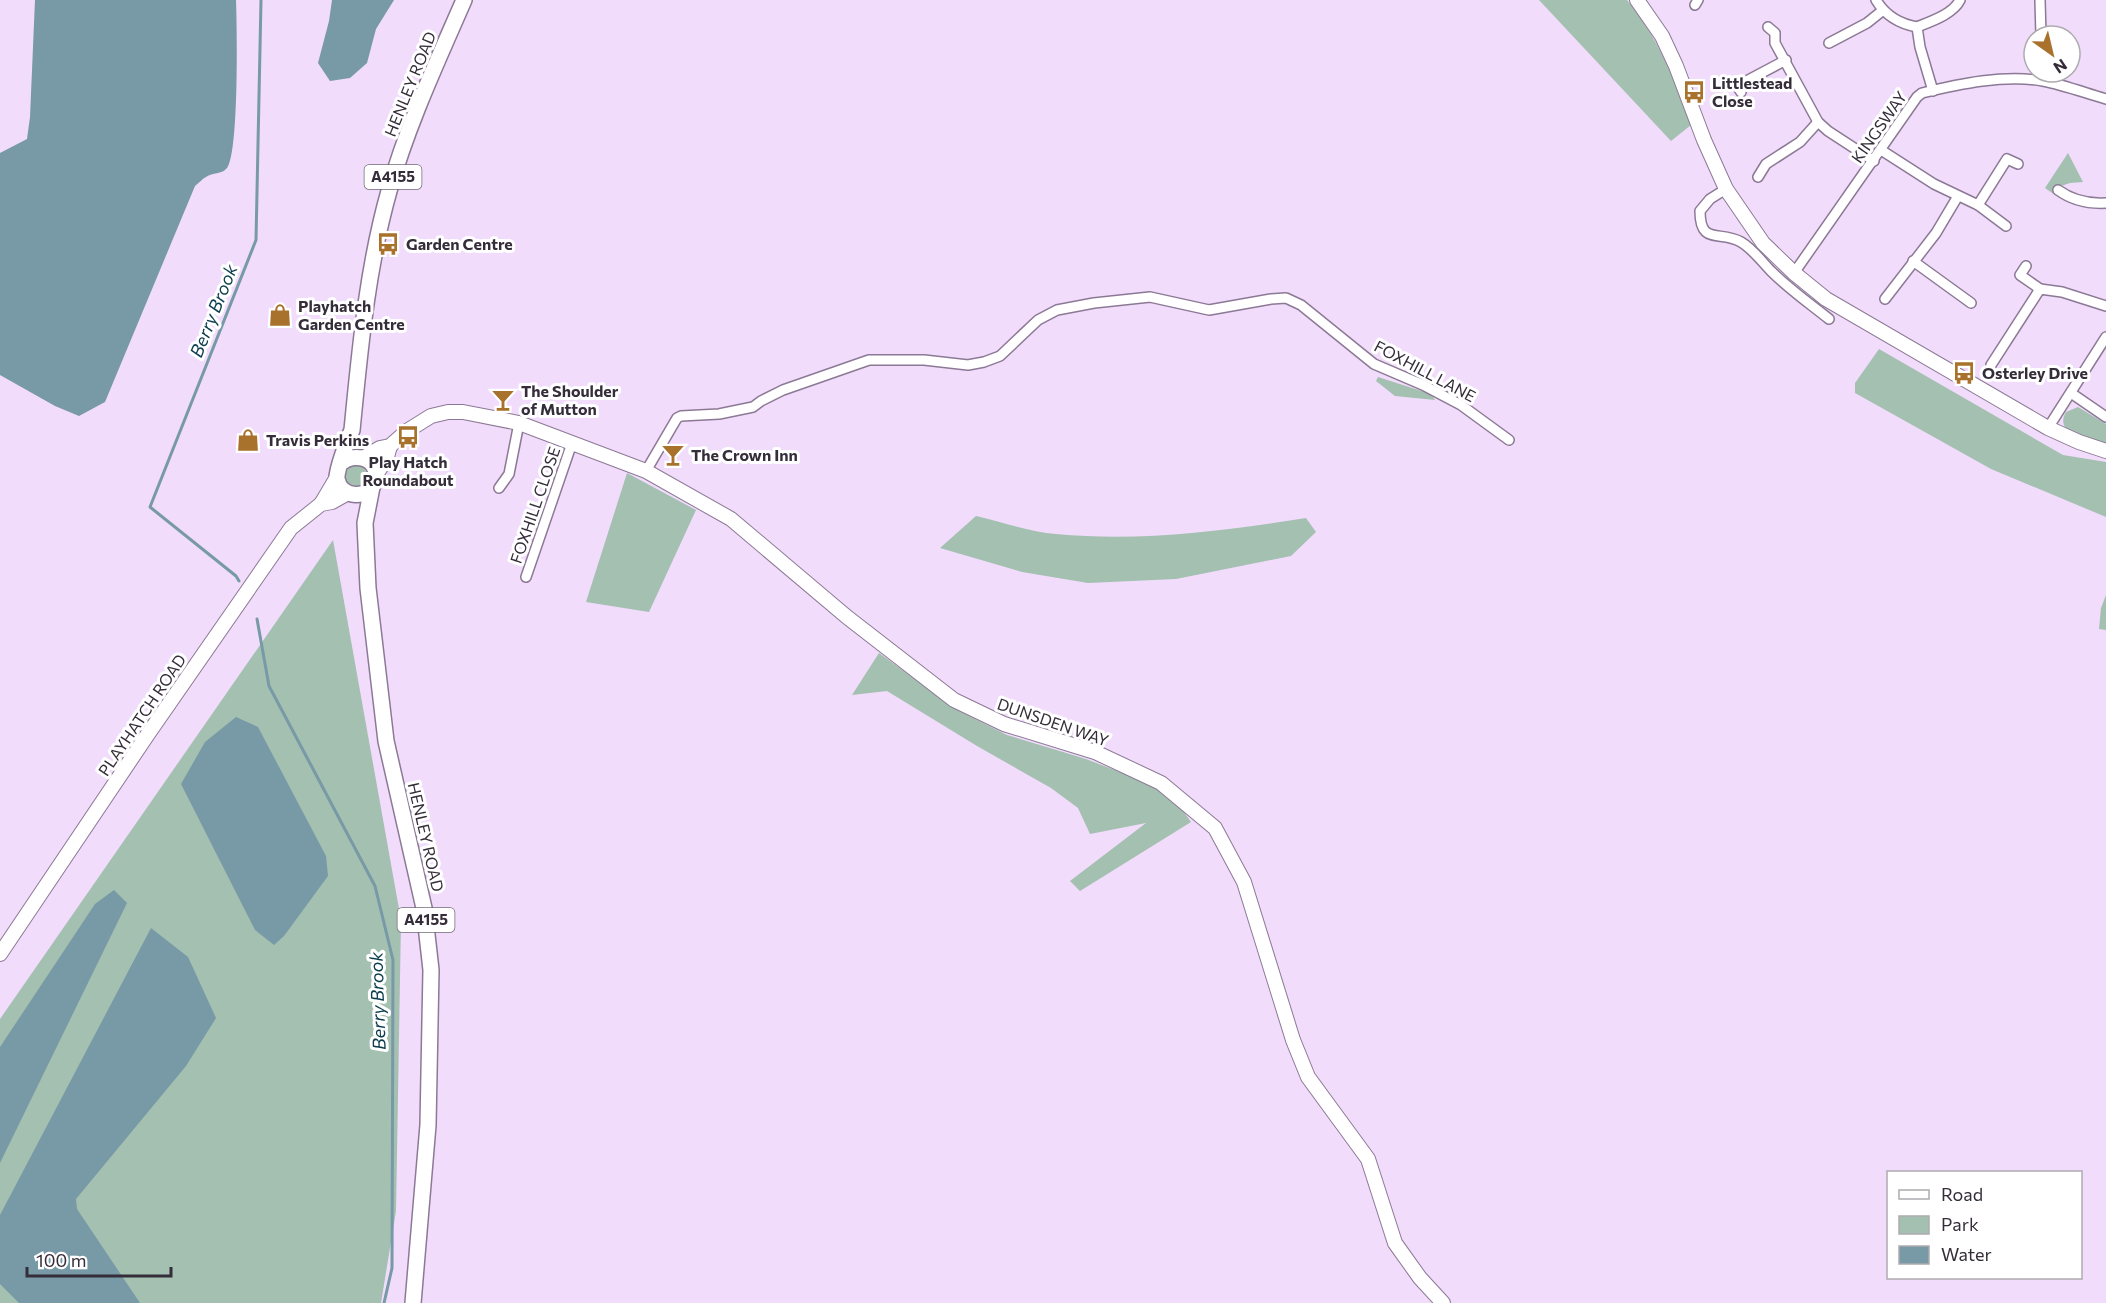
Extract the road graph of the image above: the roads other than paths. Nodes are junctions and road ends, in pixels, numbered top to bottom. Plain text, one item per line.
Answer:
1 (464, 0) edge
2 (1637, 0) edge
3 (1876, 0) edge
4 (1960, 0) edge
5 (2040, 0) edge
6 (1882, 11) junction
7 (2041, 24) edge
8 (1768, 27) dead end
9 (1917, 27) junction
10 (1829, 43) dead end
11 (1785, 60) junction
12 (2022, 80) edge
13 (2063, 84) edge
14 (1738, 87) dead end
15 (1933, 91) junction
16 (2106, 99) edge
17 (1818, 122) junction
18 (1881, 150) junction
19 (1874, 161) junction
20 (2018, 164) dead end
21 (1758, 177) dead end
22 (1726, 189) junction
23 (2058, 190) dead end
24 (1958, 196) junction
25 (2106, 204) edge
26 (1978, 205) junction
27 (2006, 226) dead end
28 (1913, 261) junction
29 (2026, 266) dead end
30 (1794, 273) junction
31 (2040, 289) junction
32 (1885, 299) dead end
33 (2106, 306) edge
34 (1959, 309) dead end
35 (1823, 317) dead end
36 (2106, 337) edge
37 (1991, 365) dead end
38 (2071, 393) junction
39 (2106, 417) edge
40 (519, 423) junction
41 (2048, 428) junction
42 (352, 430) junction
43 (1509, 440) dead end
44 (572, 443) junction
45 (390, 446) junction
46 (2106, 451) edge
47 (362, 457) junction
48 (339, 470) junction
49 (646, 471) junction
50 (374, 481) junction
51 (499, 488) dead end
52 (349, 494) junction
53 (321, 504) junction
54 (365, 523) junction
55 (526, 577) dead end
56 (0, 954) edge
57 (413, 1303) edge
58 (1443, 1303) edge

1 - 42 main road, HENLEY ROAD / A4155
2 - 22 street
3 - 6 street
4 - 9 street
5 - 7 street
6 - 9 street
6 - 10 street
8 - 11 street
9 - 15 street
11 - 14 street
11 - 17 street
12 - 15 street, KINGSWAY
13 - 16 street, KINGSWAY
15 - 18 street, KINGSWAY
17 - 19 street
17 - 21 street
18 - 19 street, KINGSWAY
18 - 24 street
19 - 30 street, KINGSWAY
20 - 26 street
22 - 30 street
22 - 35 street
23 - 25 street
24 - 26 street
24 - 28 street
26 - 27 street
28 - 32 street
28 - 34 street
29 - 31 street
30 - 41 street
31 - 33 street
31 - 37 street
36 - 38 street
38 - 39 street
38 - 41 street
40 - 44 street, DUNSDEN WAY
40 - 45 street, DUNSDEN WAY
40 - 51 street
41 - 46 street
42 - 47 main road, HENLEY ROAD / A4155
42 - 48 main road, HENLEY ROAD / A4155
43 - 49 street, FOXHILL LANE
44 - 49 street, DUNSDEN WAY
44 - 55 street, FOXHILL CLOSE
45 - 47 street, DUNSDEN WAY
45 - 50 street, DUNSDEN WAY
47 - 48 main road
47 - 50 main road
48 - 52 main road
48 - 53 street, PLAYHATCH ROAD
49 - 58 street, DUNSDEN WAY
50 - 52 main road
50 - 54 main road, HENLEY ROAD / A4155
52 - 53 street, PLAYHATCH ROAD
52 - 54 main road, HENLEY ROAD / A4155
53 - 56 street, PLAYHATCH ROAD
54 - 57 main road, HENLEY ROAD / A4155

